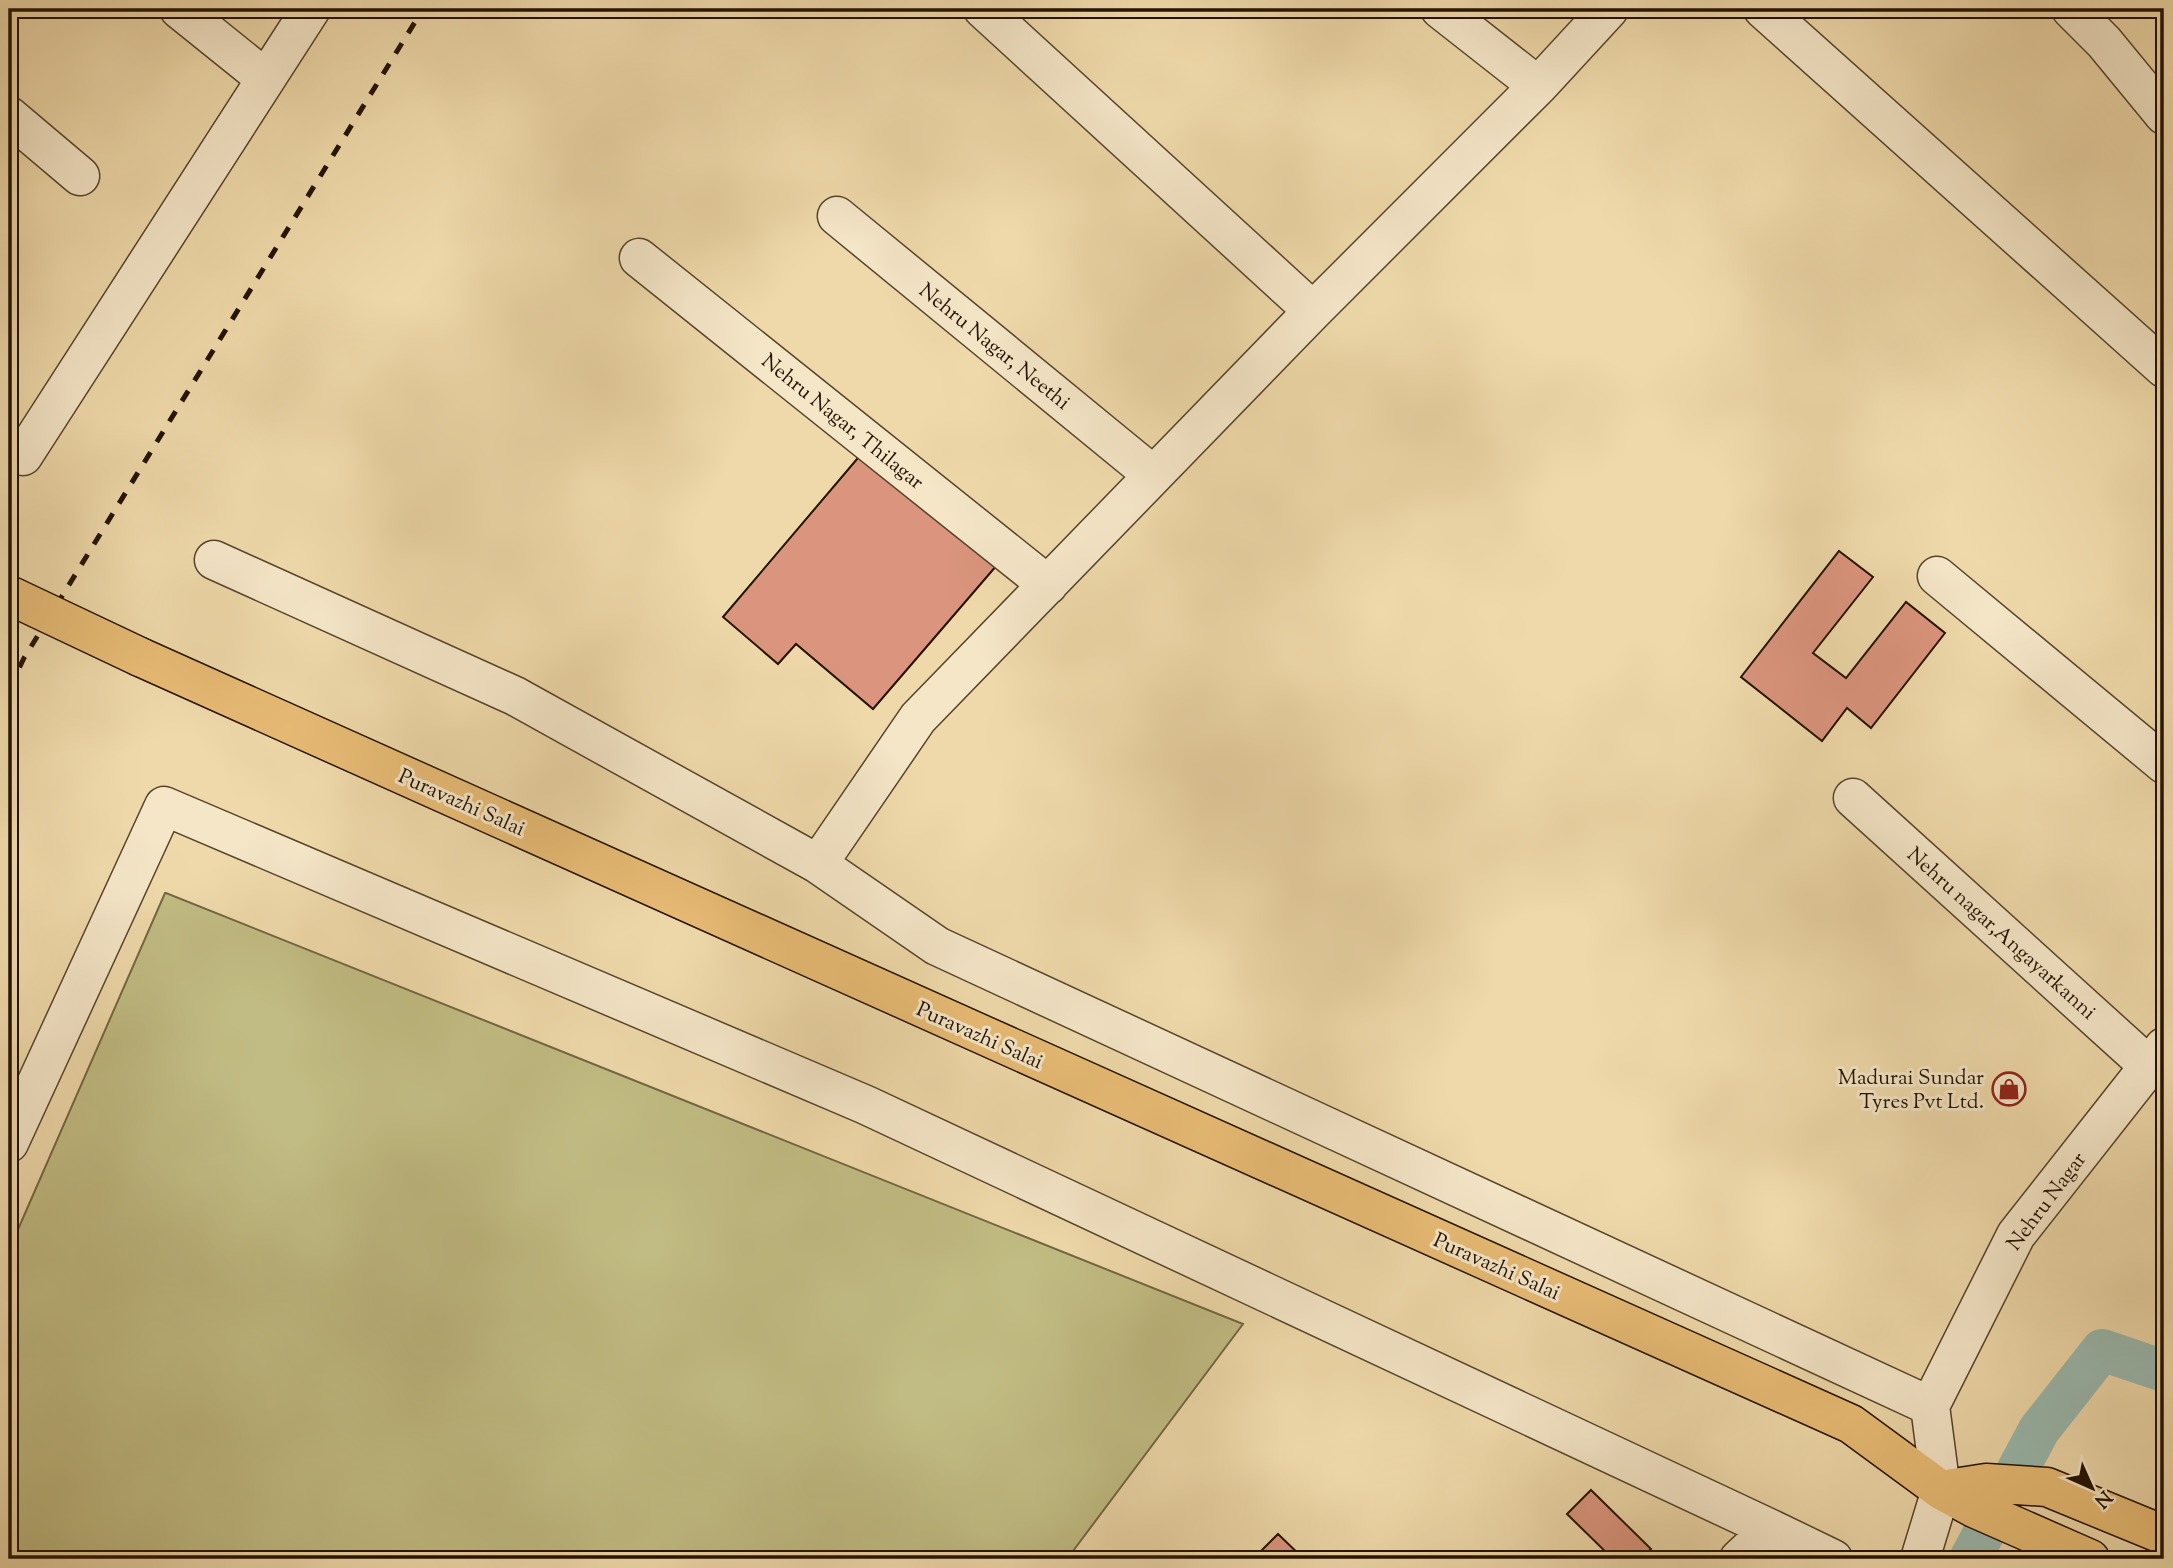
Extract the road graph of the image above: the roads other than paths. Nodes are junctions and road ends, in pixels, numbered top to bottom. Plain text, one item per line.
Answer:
1 (179, 9) edge
2 (312, 9) edge
3 (983, 9) edge
4 (1440, 9) edge
5 (1609, 9) edge
6 (1763, 9) edge
7 (2071, 9) edge
8 (266, 79) junction
9 (1538, 86) junction
10 (2164, 115) edge
11 (9, 116) edge
12 (80, 176) dead end
13 (837, 216) dead end
14 (639, 258) dead end
15 (1313, 311) junction
16 (2164, 368) edge
17 (9, 449) edge
18 (1153, 475) junction
19 (214, 560) dead end
20 (1937, 576) dead end
21 (1048, 585) junction
22 (9, 595) edge
23 (2164, 764) edge
24 (1853, 798) dead end
25 (818, 864) junction
26 (2157, 1057) edge
27 (9, 1143) edge
28 (1930, 1406) junction
29 (1941, 1490) junction
30 (1980, 1496) junction
31 (1772, 1529) junction
32 (2164, 1535) edge
33 (1739, 1559) edge
34 (1833, 1559) edge
35 (1920, 1559) edge
36 (2090, 1559) edge

1 - 8 street
2 - 8 street
3 - 15 street
4 - 9 street
5 - 9 street
6 - 16 street
7 - 10 street
8 - 17 street
9 - 15 street
11 - 12 street
13 - 18 street, Nehru Nagar, Neethi
14 - 21 street, Nehru Nagar, Thilagar
15 - 18 street
18 - 21 street
19 - 25 street
20 - 23 street
21 - 25 street
22 - 29 main road, Puravazhi Salai, bridge
24 - 26 street, Nehru nagar,Angayarkanni
25 - 28 street
26 - 28 street, Nehru Nagar
27 - 31 street
28 - 29 street
29 - 30 main road
29 - 35 street
30 - 32 main road
30 - 36 main road
31 - 33 street
31 - 34 street

